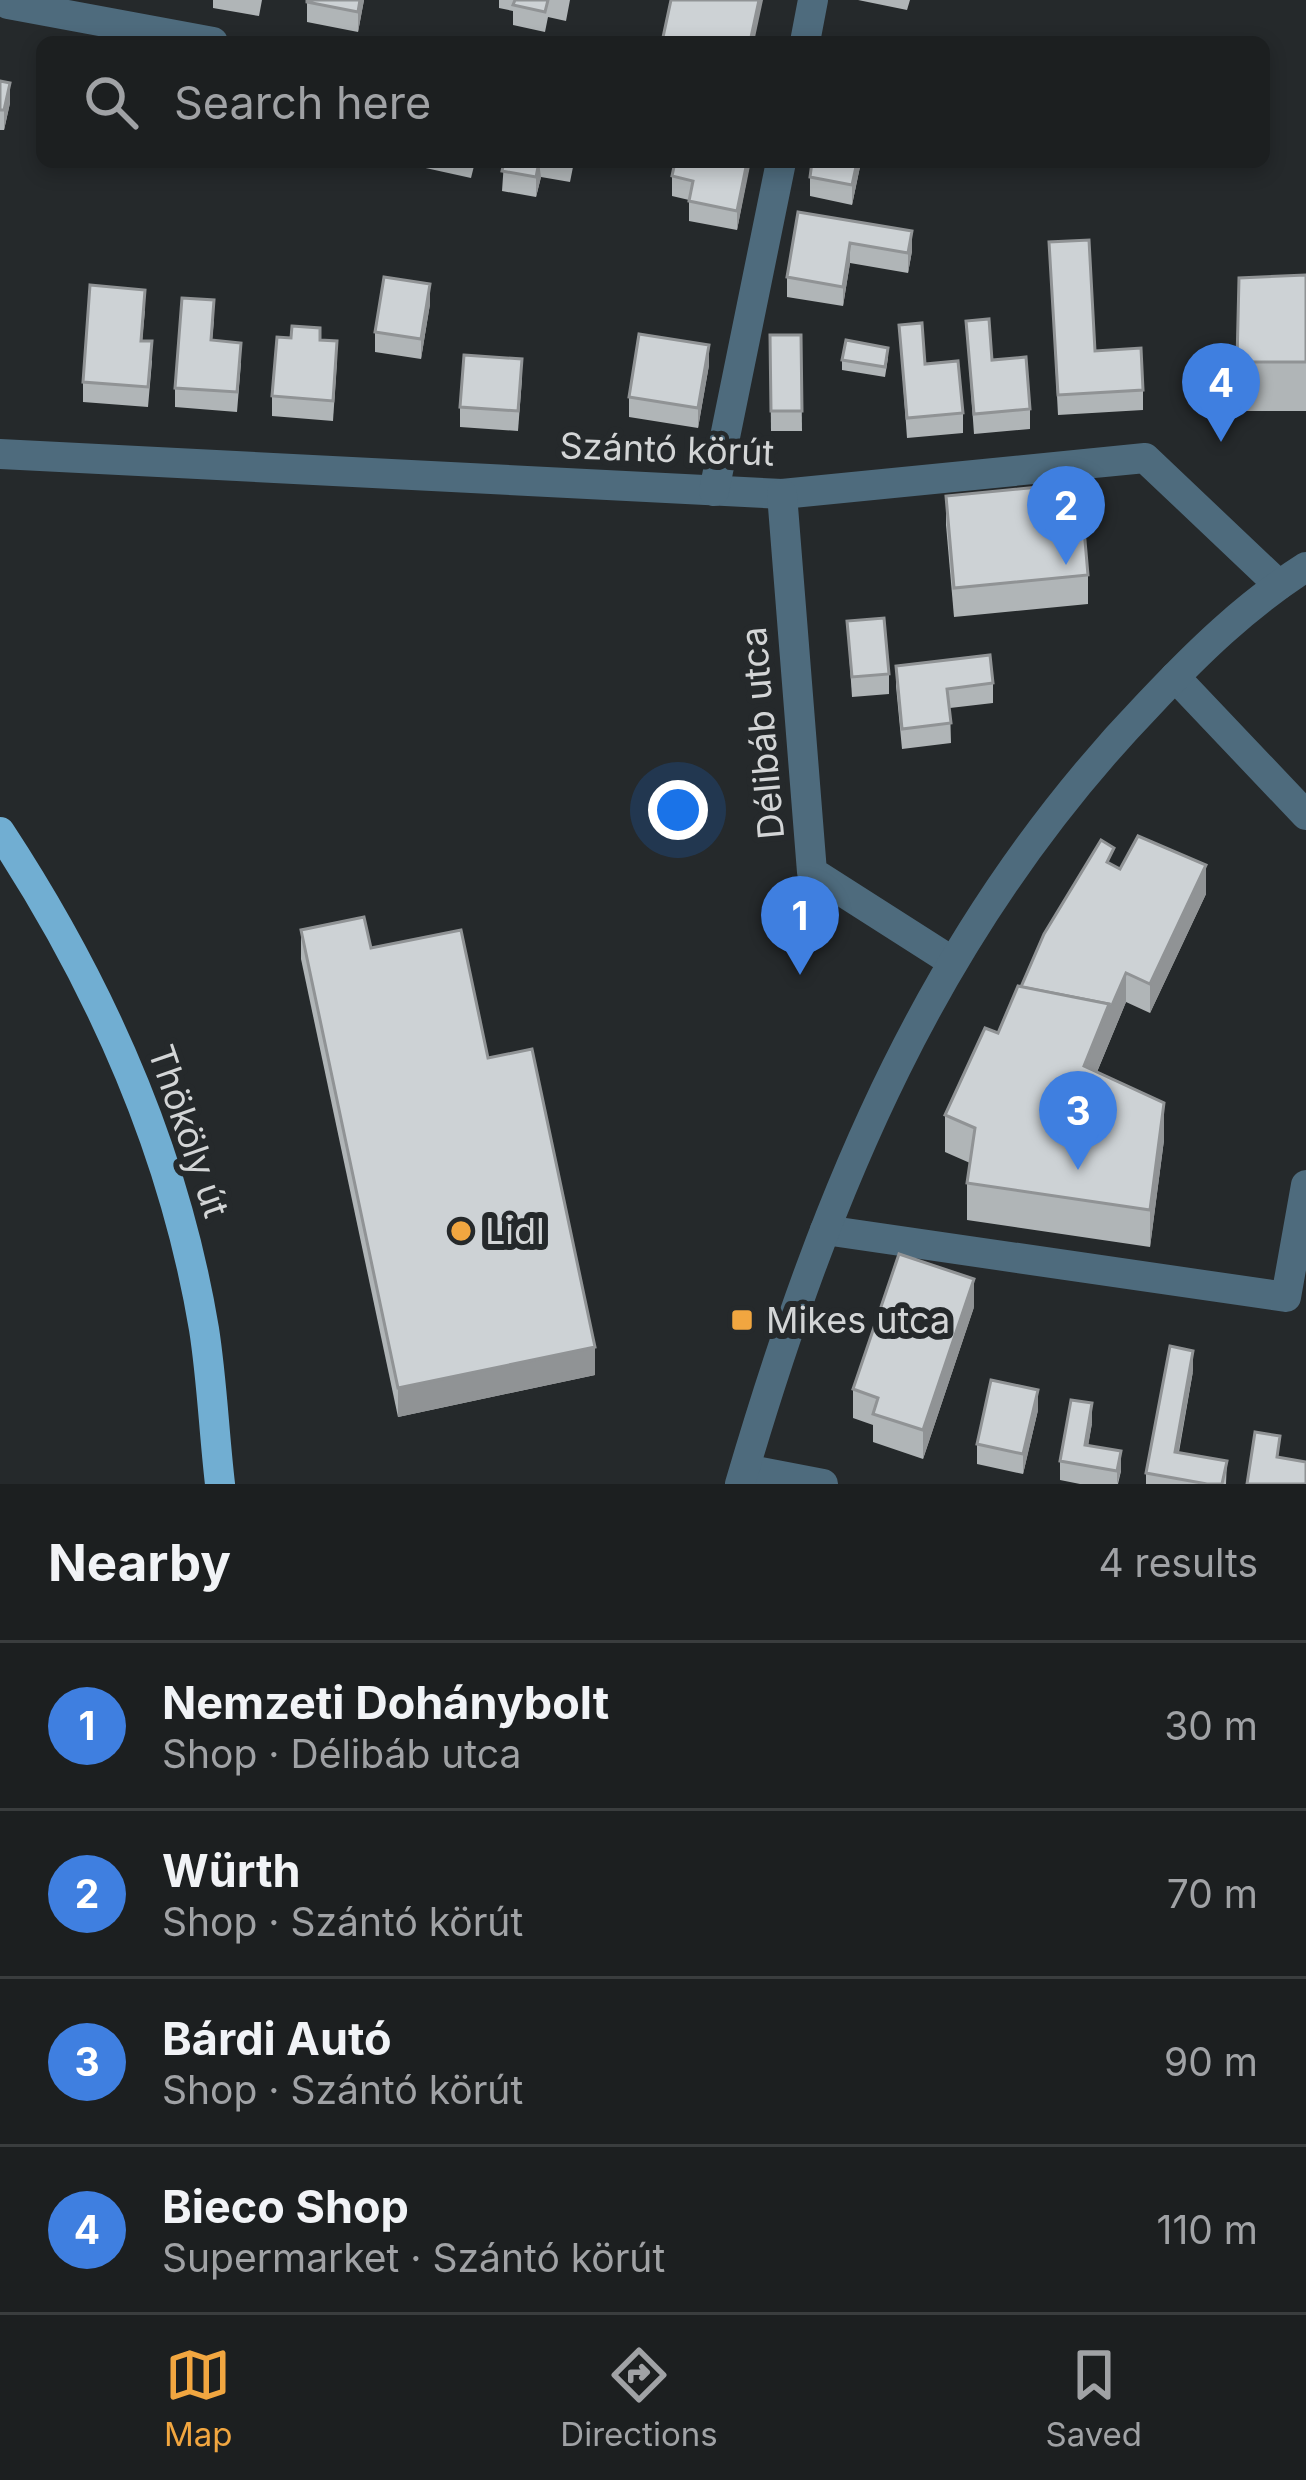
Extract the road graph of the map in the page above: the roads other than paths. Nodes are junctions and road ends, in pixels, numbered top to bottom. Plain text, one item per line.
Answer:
1 (814, 0) edge
2 (8, 4) dead end
3 (181, 36) edge
4 (806, 36) edge
5 (780, 168) edge
6 (0, 454) edge
7 (714, 491) junction
8 (782, 494) junction
9 (1306, 568) edge
10 (1279, 585) junction
11 (1175, 676) junction
12 (1306, 815) edge
13 (0, 832) edge
14 (953, 962) junction
15 (1306, 1185) edge
16 (824, 1230) junction
17 (742, 1477) edge
18 (220, 1484) edge
19 (823, 1484) edge

1 - 4 street
2 - 3 street
5 - 7 street
6 - 7 street, Szántó körút
7 - 8 street, Szántó körút
8 - 10 street, Szántó körút
8 - 14 street, Délibáb utca
9 - 10 street
10 - 11 street
11 - 12 street
11 - 14 street
13 - 18 main road, Thököly út
14 - 16 street
15 - 16 street
16 - 17 street
17 - 19 street

